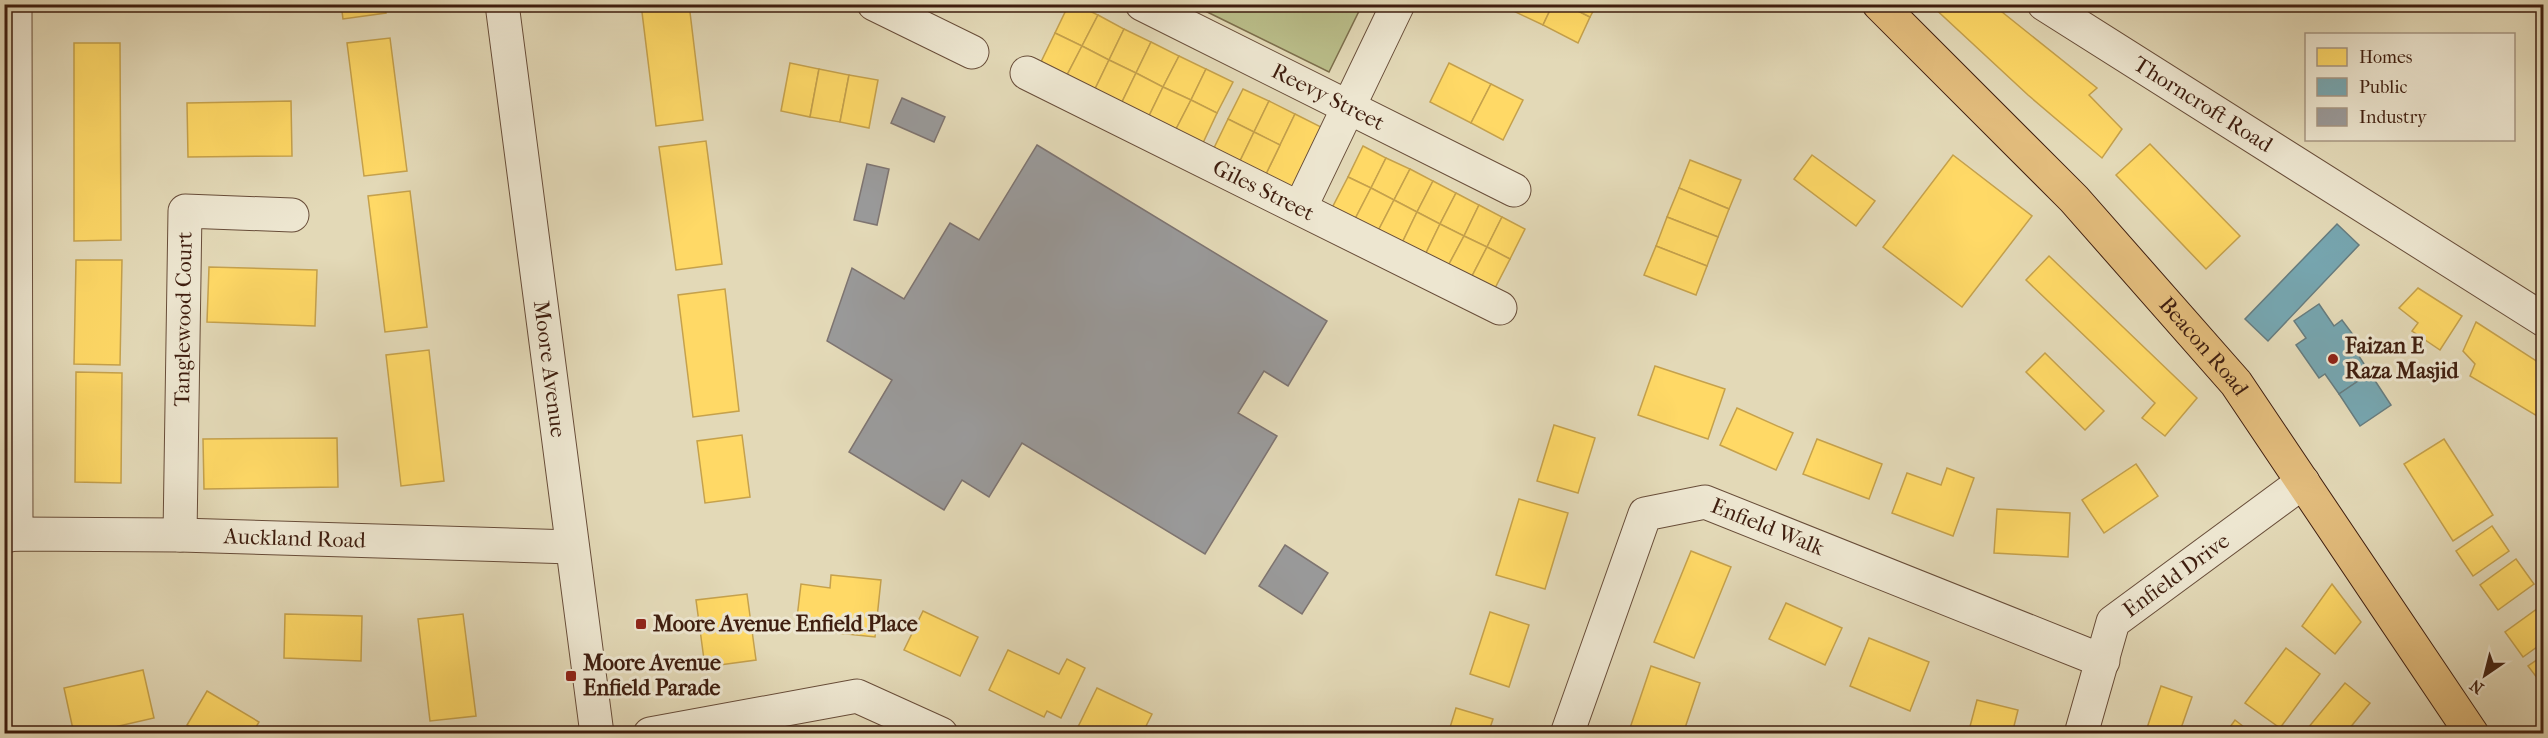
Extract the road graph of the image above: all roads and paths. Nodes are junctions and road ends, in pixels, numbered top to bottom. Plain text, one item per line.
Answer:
1 (15, 4) edge
2 (502, 4) edge
3 (874, 4) edge
4 (1142, 4) edge
5 (1398, 4) edge
6 (1879, 4) edge
7 (2044, 4) edge
8 (972, 52) dead end
9 (1027, 73) dead end
10 (1348, 107) junction
11 (1514, 190) dead end
12 (1300, 208) junction
13 (292, 215) dead end
14 (1500, 308) dead end
15 (2544, 320) edge
16 (2303, 482) junction
17 (10, 535) edge
18 (180, 535) junction
19 (572, 547) junction
20 (2103, 661) junction
21 (597, 734) edge
22 (650, 734) edge
23 (941, 734) edge
24 (1566, 734) edge
25 (2081, 734) edge
26 (2472, 734) edge

1 - 17 street
2 - 19 street, Moore Avenue
3 - 8 street
4 - 10 street, Reevy Street
5 - 10 street
6 - 16 main road, Beacon Road
7 - 15 street, Thorncroft Road
9 - 12 street, Giles Street
10 - 11 street, Reevy Street
10 - 12 street
12 - 14 street, Giles Street
13 - 18 street, Tanglewood Court
16 - 20 street, Enfield Drive
16 - 26 main road, Beacon Road
17 - 18 street, Auckland Road
18 - 19 street, Auckland Road
19 - 21 street, Moore Avenue
20 - 24 street, Enfield Walk
20 - 25 street, Enfield Drive
22 - 23 street

